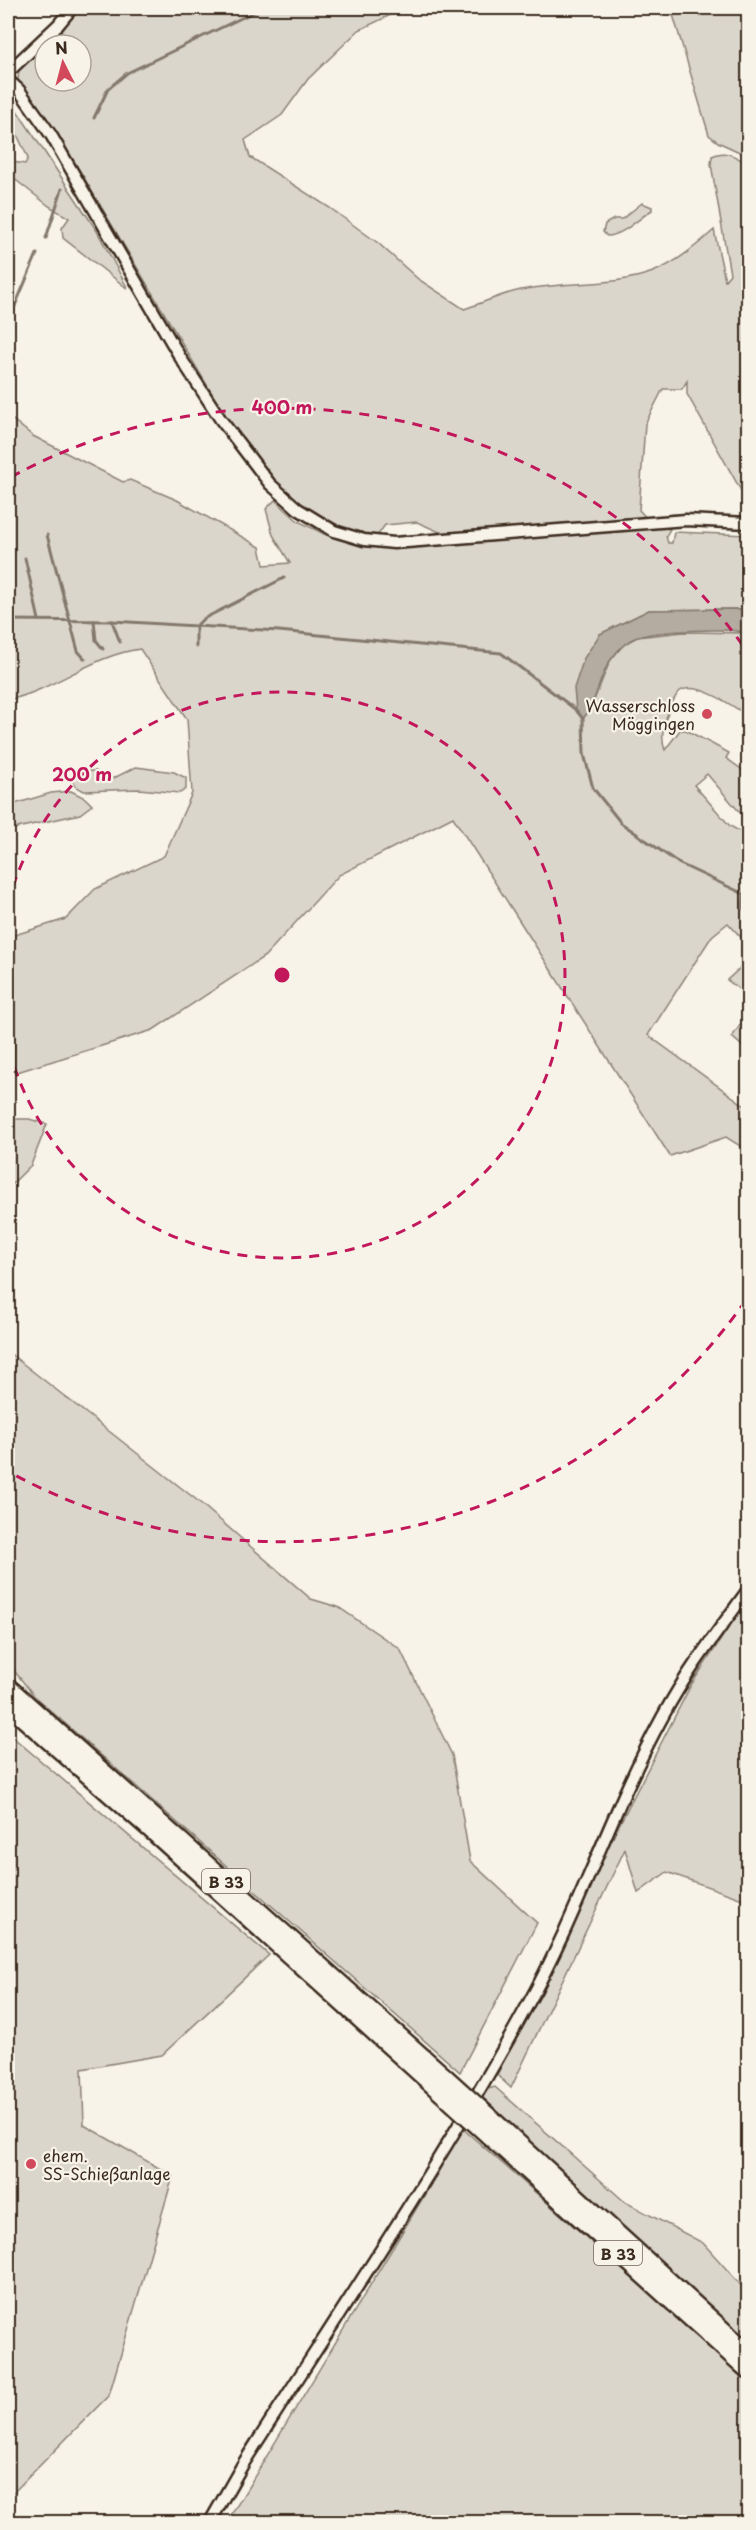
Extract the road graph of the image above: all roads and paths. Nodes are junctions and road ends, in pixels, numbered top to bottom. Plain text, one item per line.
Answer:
1 (72, 8) edge
2 (8, 72) edge
3 (8, 80) edge
4 (748, 523) edge
5 (748, 1590) edge
6 (8, 1687) edge
7 (8, 1705) edge
8 (440, 2082) junction
9 (492, 2129) junction
10 (748, 2353) edge
11 (748, 2370) edge
12 (210, 2523) edge

1 - 2 street
3 - 4 street
5 - 12 street
6 - 8 highway, B 33
7 - 8 highway, B 33
8 - 9 highway, B 33, bridge
9 - 10 highway, B 33
9 - 11 highway, B 33

